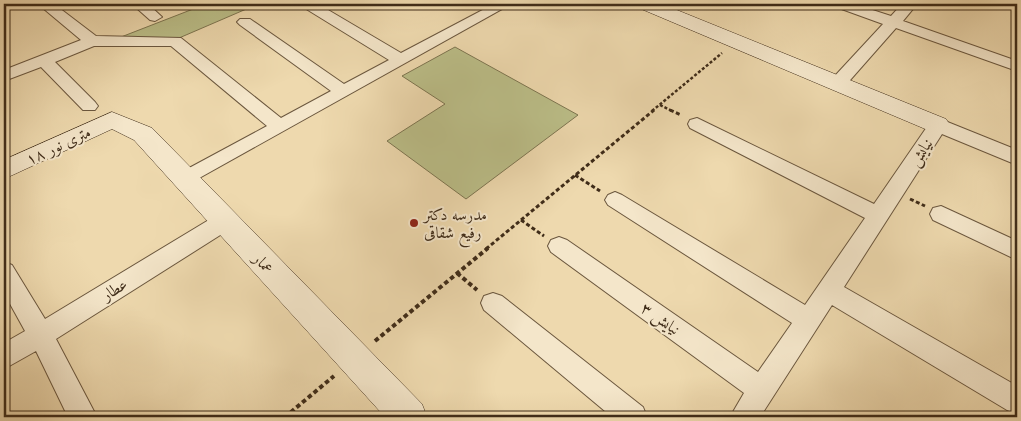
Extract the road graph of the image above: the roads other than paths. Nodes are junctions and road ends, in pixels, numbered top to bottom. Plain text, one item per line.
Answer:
1 (45, 4) edge
2 (139, 4) edge
3 (308, 4) edge
4 (468, 4) edge
5 (504, 4) edge
6 (646, 4) edge
7 (841, 4) edge
8 (910, 4) edge
9 (487, 13) junction
10 (156, 17) dead end
11 (245, 22) dead end
12 (893, 22) junction
13 (92, 41) junction
14 (44, 60) junction
15 (401, 60) junction
16 (1017, 66) edge
17 (4, 76) edge
18 (838, 84) junction
19 (344, 92) junction
20 (101, 113) junction
21 (697, 124) road end
22 (938, 125) junction
23 (280, 127) junction
24 (1017, 158) edge
25 (4, 170) edge
26 (185, 179) junction
27 (615, 200) road end
28 (941, 214) road end
29 (878, 215) junction
30 (225, 221) junction
31 (559, 246) road end
32 (1017, 251) edge
33 (4, 272) edge
34 (828, 290) junction
35 (493, 303) road end
36 (808, 320) junction
37 (40, 334) junction
38 (4, 357) edge
39 (762, 390) junction
40 (1017, 401) edge
41 (83, 417) edge
42 (409, 417) edge
43 (633, 417) edge
44 (744, 417) edge

1 - 13 street
2 - 10 street
3 - 15 street
4 - 9 street
5 - 9 street
6 - 18 street, نیایش
7 - 12 street
8 - 12 street
9 - 15 street
11 - 19 street
12 - 16 street
12 - 18 street
13 - 14 street
13 - 23 street
14 - 17 street
14 - 20 street
15 - 19 street
18 - 22 street, نیایش
19 - 23 street
20 - 25 street, ۱۸ متری نور
20 - 26 street, عمار
21 - 29 street
22 - 24 street
22 - 29 street, نیایش
23 - 26 street
26 - 30 street, عمار
27 - 36 street
28 - 32 street
29 - 34 street, نیایش
30 - 37 street, عطار
30 - 42 street, عمار
31 - 39 street, نیایش ۳
33 - 37 street
34 - 36 street, نیایش
34 - 40 street
35 - 43 street
36 - 39 street, نیایش
37 - 38 street, عطار
37 - 41 street
39 - 44 street, نیایش

